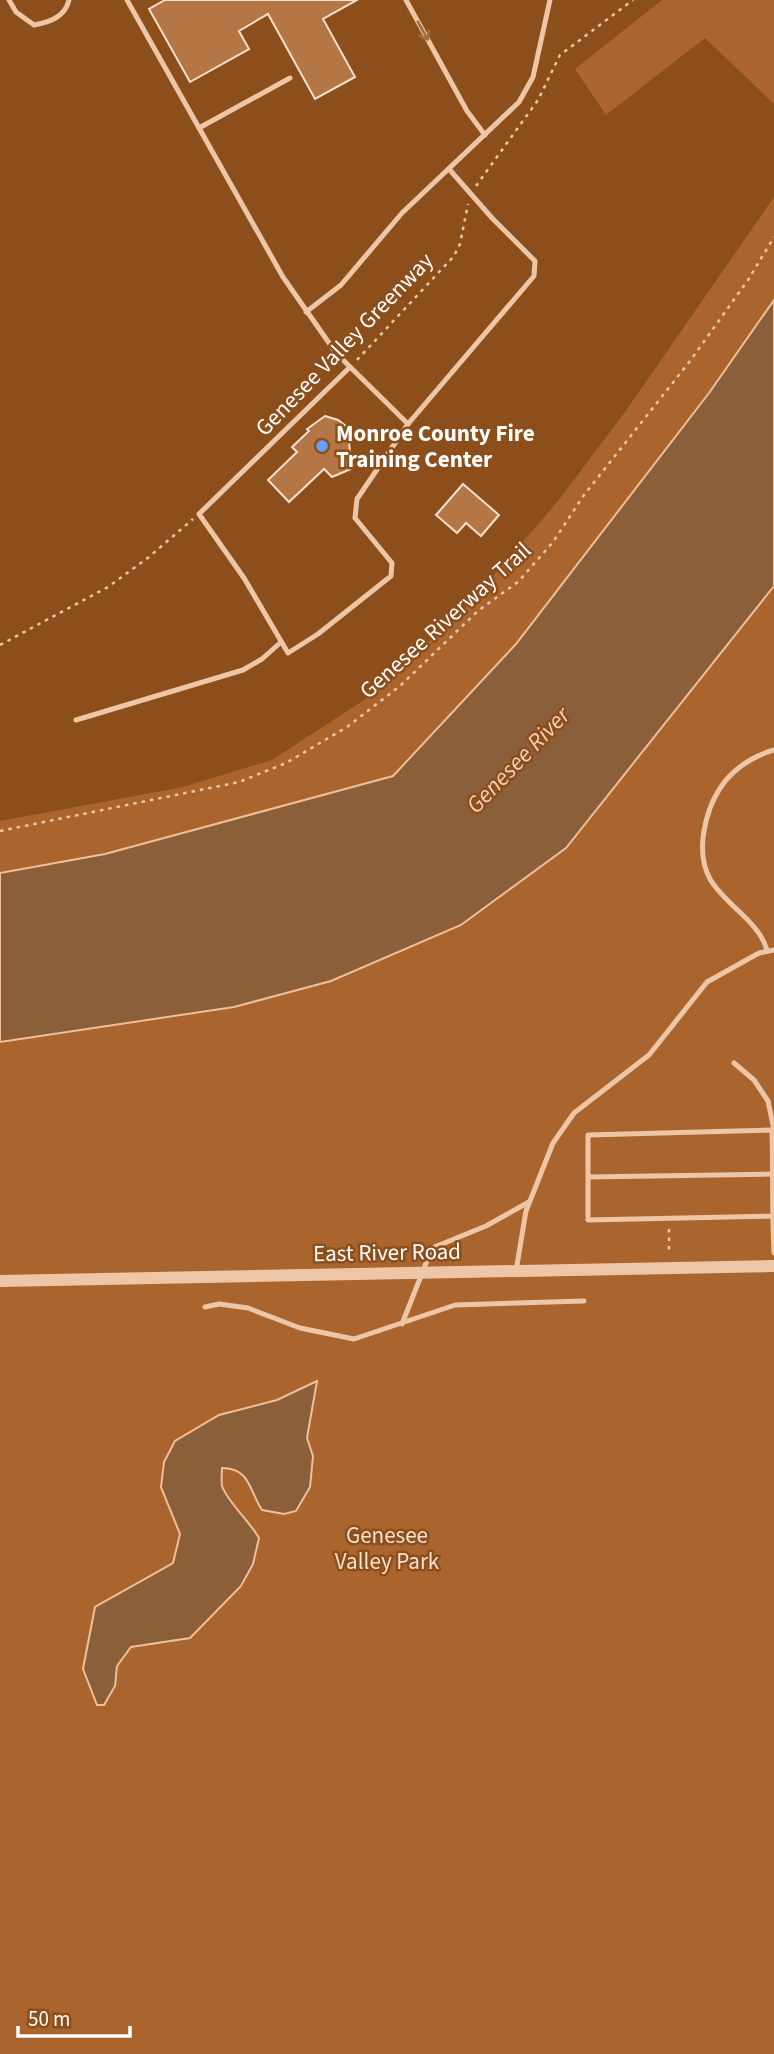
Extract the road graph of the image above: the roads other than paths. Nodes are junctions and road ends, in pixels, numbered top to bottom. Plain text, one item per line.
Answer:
1 (9, 0) edge
2 (69, 0) edge
3 (127, 0) edge
4 (406, 0) edge
5 (550, 0) edge
6 (290, 78) dead end
7 (199, 128) junction
8 (485, 135) junction
9 (449, 169) junction
10 (306, 312) junction
11 (349, 368) junction
12 (408, 424) junction
13 (281, 642) junction
14 (76, 720) dead end
15 (774, 750) edge
16 (771, 950) edge
17 (734, 1063) dead end
18 (773, 1130) edge
19 (773, 1174) edge
20 (588, 1177) junction
21 (530, 1201) junction
22 (774, 1216) edge
23 (774, 1253) edge
24 (774, 1266) edge
25 (516, 1271) junction
26 (421, 1273) junction
27 (0, 1281) edge
28 (583, 1301) dead end
29 (205, 1307) dead end
30 (402, 1324) junction

1 - 2 lane
3 - 7 lane
4 -> 8 lane
5 - 8 lane
6 - 7 lane
7 - 10 lane
8 - 9 lane
9 - 10 lane
9 - 12 lane
10 - 11 lane
11 - 12 lane
11 - 13 lane, Genesee Valley Greenway
12 - 13 lane
13 - 14 lane
15 - 16 lane
16 - 21 lane
17 - 18 lane
18 - 19 lane
18 - 20 lane
19 - 20 lane
19 - 22 lane
20 - 22 lane
21 - 25 lane
21 - 26 lane
22 - 23 lane
24 - 25 street, East River Road
25 - 26 street, East River Road
26 - 27 street, East River Road
26 - 30 lane
28 - 30 lane
29 - 30 lane

